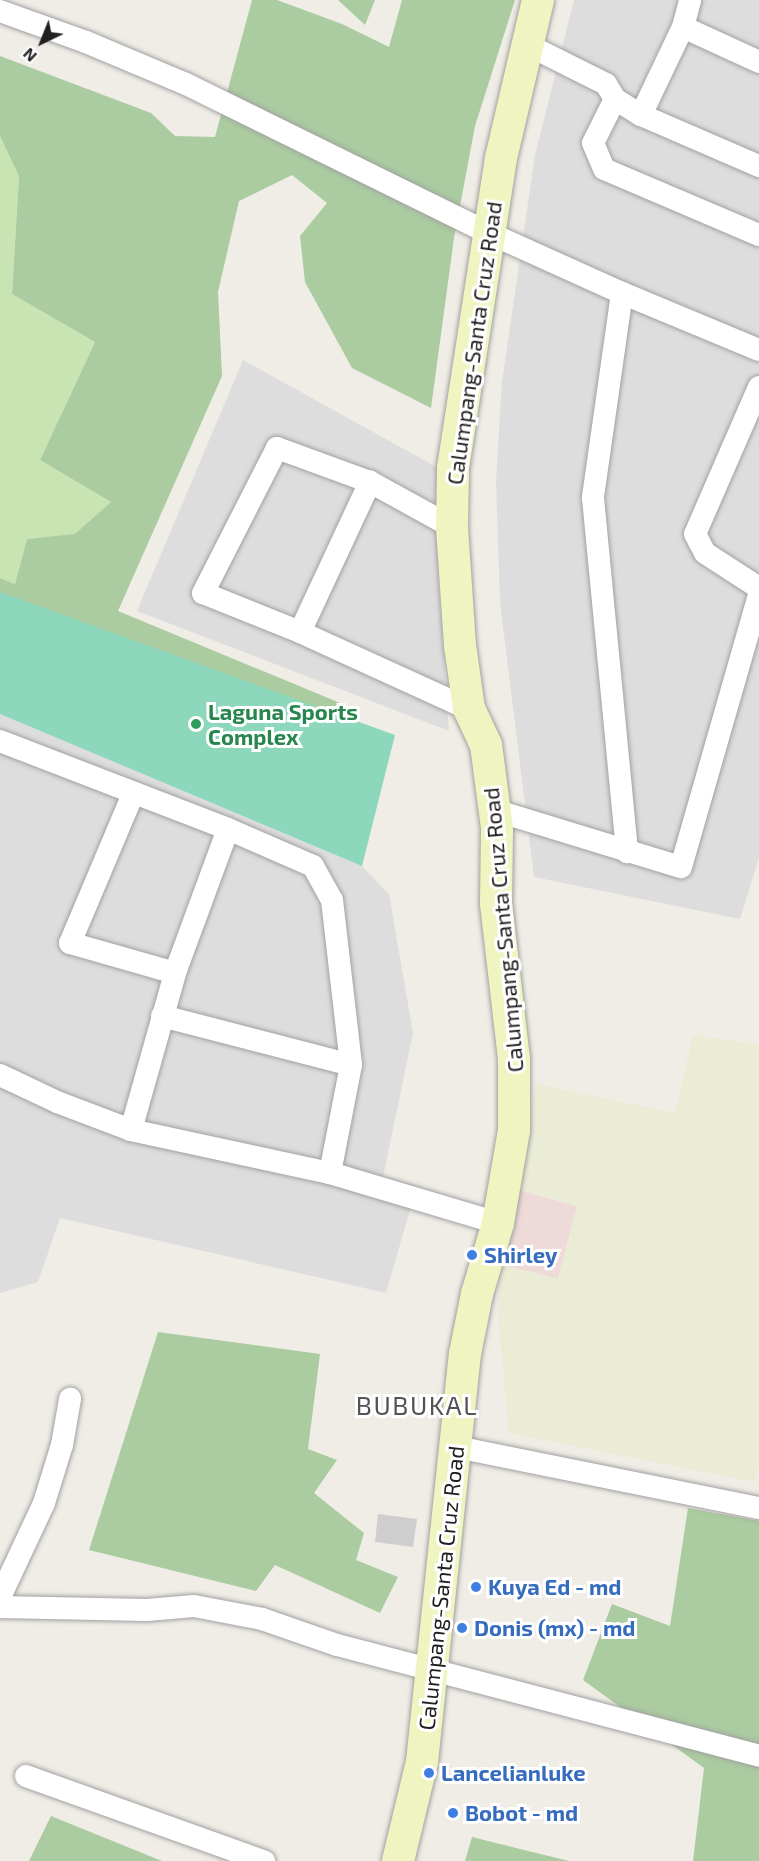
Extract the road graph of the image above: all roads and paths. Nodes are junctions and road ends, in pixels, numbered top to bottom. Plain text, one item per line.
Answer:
1 (538, 0) edge
2 (690, 0) edge
3 (0, 10) edge
4 (683, 27) junction
5 (526, 44) junction
6 (759, 62) edge
7 (615, 99) junction
8 (642, 115) junction
9 (759, 166) edge
10 (489, 232) junction
11 (759, 235) edge
12 (622, 293) junction
13 (759, 350) edge
14 (759, 387) edge
15 (370, 482) junction
16 (452, 527) junction
17 (759, 588) edge
18 (759, 595) edge
19 (300, 632) junction
20 (469, 709) junction
21 (0, 741) edge
22 (133, 794) junction
23 (494, 810) junction
24 (228, 830) junction
25 (627, 852) junction
26 (175, 973) junction
27 (162, 1016) junction
28 (351, 1065) junction
29 (0, 1075) edge
30 (131, 1130) junction
31 (330, 1173) junction
32 (498, 1223) junction
33 (70, 1399) dead end
34 (456, 1447) junction
35 (759, 1508) edge
36 (0, 1597) edge
37 (0, 1607) edge
38 (431, 1669) junction
39 (759, 1756) edge
40 (26, 1776) dead end
41 (264, 1861) edge
42 (398, 1861) edge

1 - 5 main road, Calumpang-Santa Cruz Road
2 - 4 street
3 - 10 street
4 - 6 street
4 - 8 street
5 - 7 street
5 - 10 main road, Calumpang-Santa Cruz Road
7 - 8 street
7 - 11 street
8 - 9 street
10 - 12 street
10 - 16 main road, Calumpang-Santa Cruz Road
12 - 13 street
12 - 25 street
14 - 17 street
15 - 16 street
15 - 19 street
15 - 19 street
16 - 20 main road, Calumpang-Santa Cruz Road
18 - 25 street
19 - 20 street
20 - 23 main road, Calumpang-Santa Cruz Road
21 - 22 street
22 - 24 street
22 - 26 street
23 - 25 street
23 - 32 main road, Calumpang-Santa Cruz Road
24 - 26 street
24 - 28 street
26 - 27 street
27 - 28 street
27 - 30 street
28 - 31 street
29 - 30 street
30 - 31 street
31 - 32 street
32 - 34 main road, Calumpang-Santa Cruz Road
33 - 36 street
34 - 35 street
34 - 38 main road, Calumpang-Santa Cruz Road
37 - 38 street
38 - 39 street
38 - 42 main road, Calumpang-Santa Cruz Road
40 - 41 street

